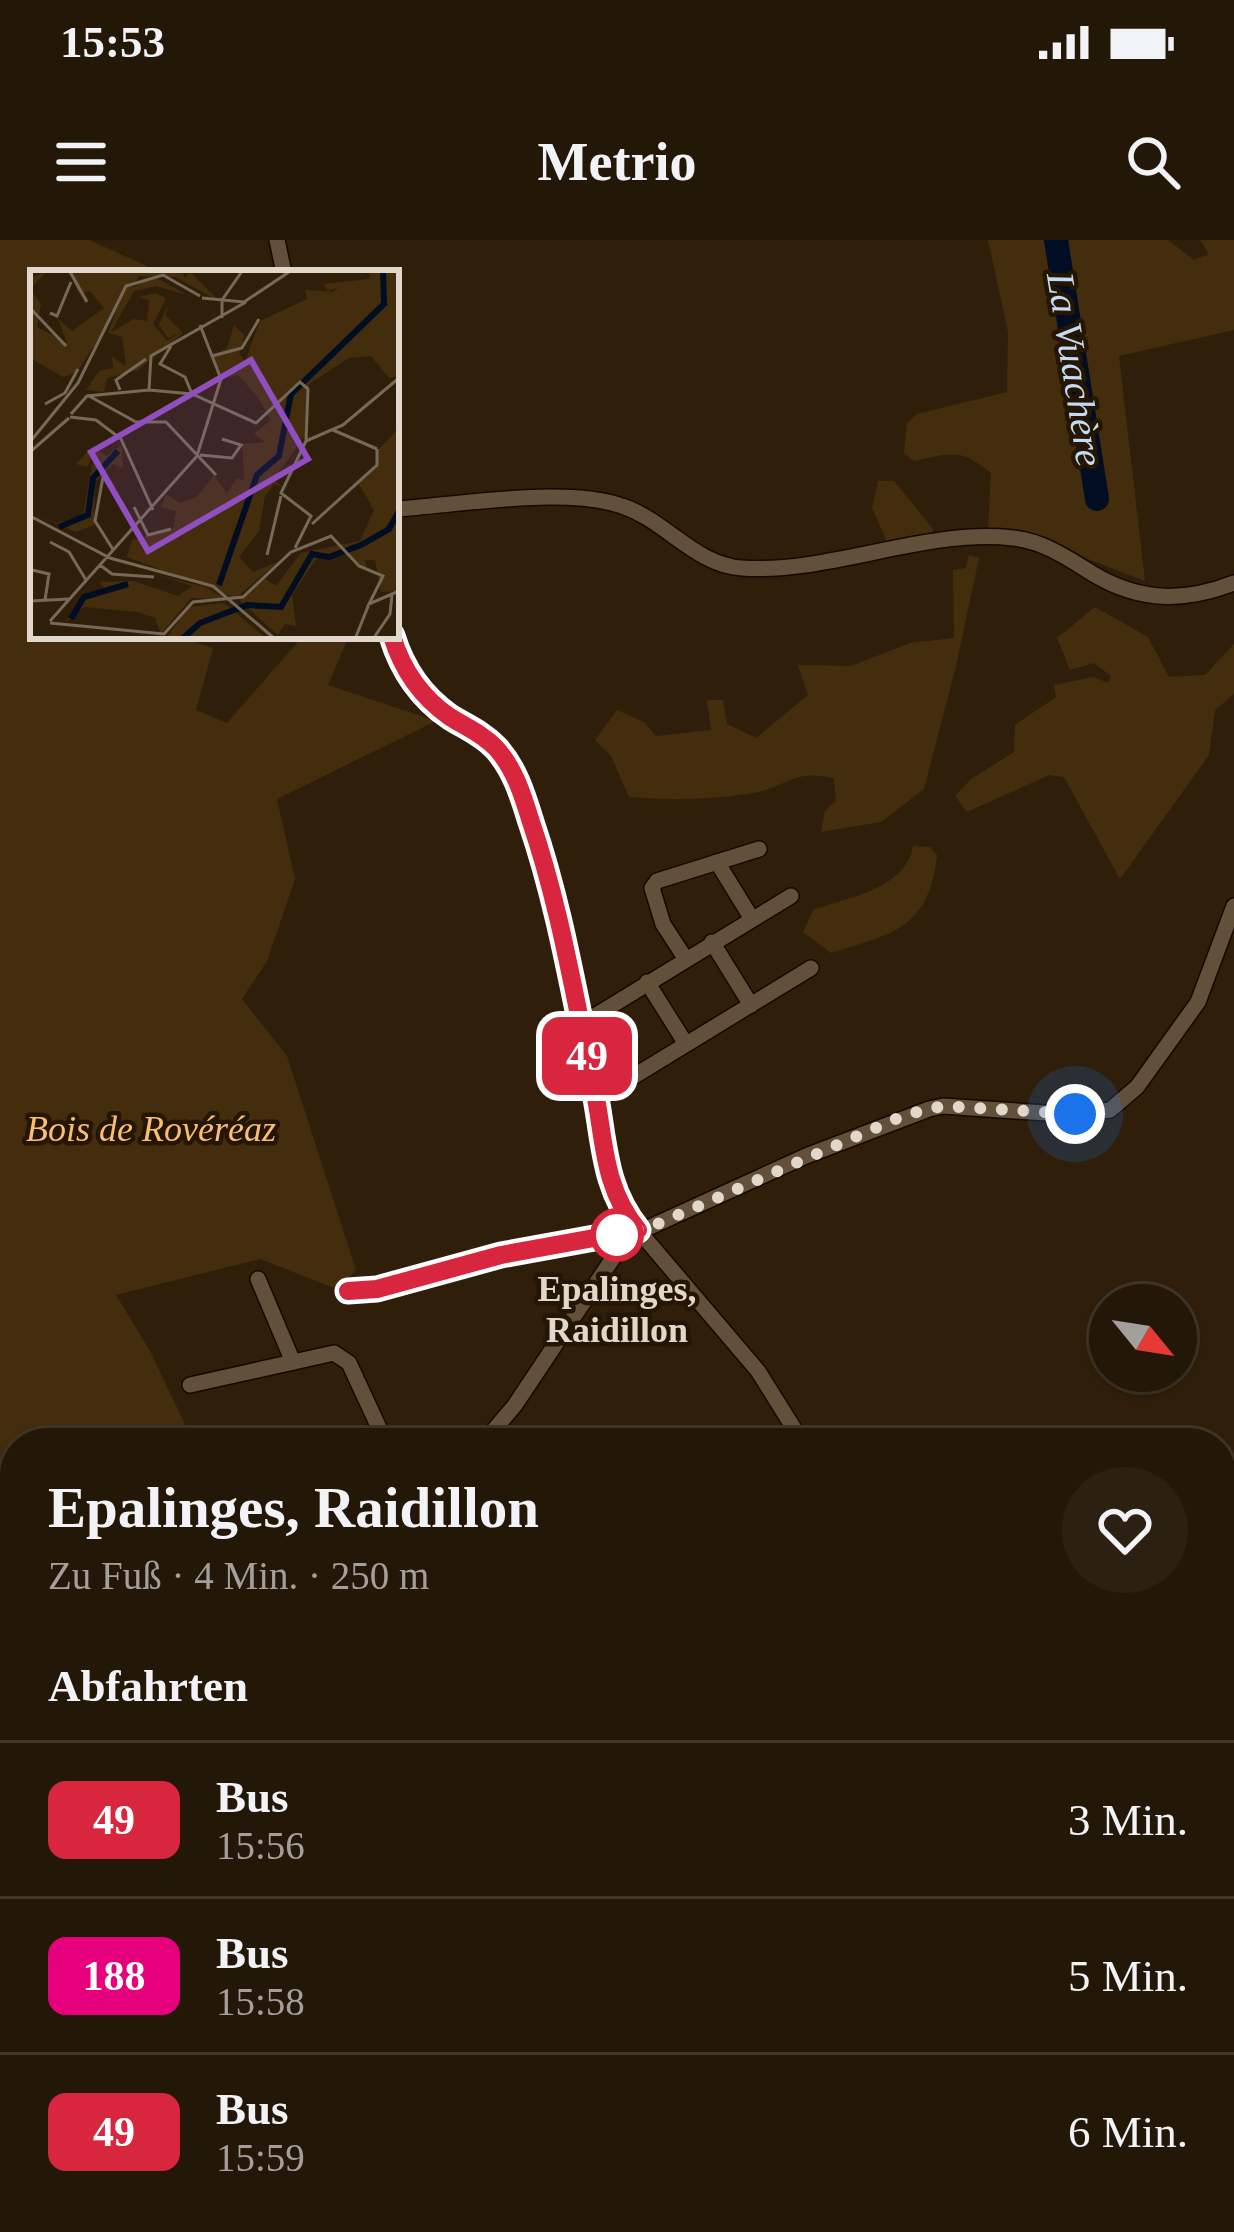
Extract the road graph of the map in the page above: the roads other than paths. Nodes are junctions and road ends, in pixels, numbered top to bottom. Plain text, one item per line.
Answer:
1 (277, 240) edge
2 (283, 270) edge
3 (399, 508) edge
4 (1234, 583) edge
5 (393, 639) edge
6 (759, 849) dead end
7 (718, 862) junction
8 (790, 896) dead end
9 (1234, 906) edge
10 (752, 919) junction
11 (712, 942) junction
12 (685, 958) junction
13 (811, 968) dead end
14 (646, 982) junction
15 (751, 1005) junction
16 (580, 1025) junction
17 (686, 1044) junction
18 (613, 1089) dead end
19 (634, 1231) junction
20 (258, 1279) dead end
21 (348, 1291) dead end
22 (293, 1362) junction
23 (190, 1385) dead end
24 (379, 1428) edge
25 (495, 1428) edge
26 (794, 1428) edge

1 - 2 street
3 - 4 street
5 - 16 street
6 - 7 street
7 - 10 street
7 - 12 street
8 - 10 street
9 - 19 street
10 - 11 street
11 - 12 street
11 - 15 street
12 - 14 street
13 - 15 street
14 - 16 street
14 - 17 street
15 - 17 street
16 - 19 street
17 - 18 street
19 - 21 street
19 - 25 street
19 - 26 street
20 - 22 street
22 - 23 street
22 - 24 street

